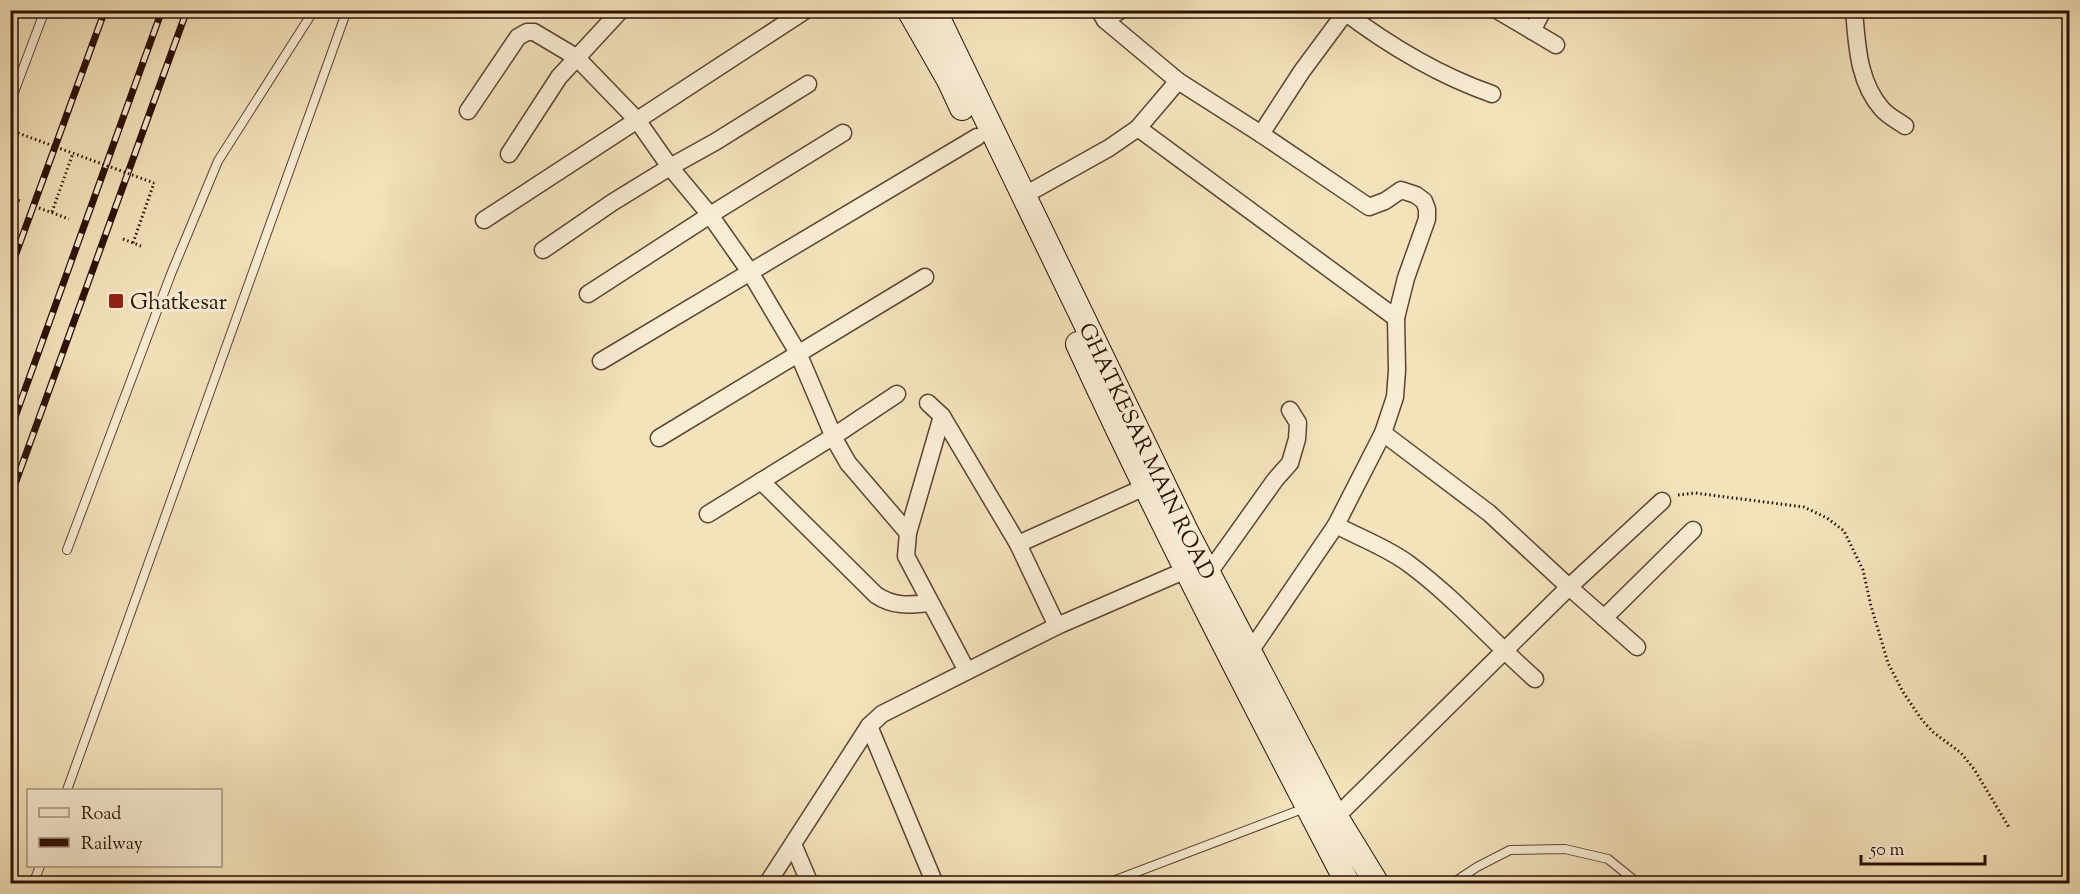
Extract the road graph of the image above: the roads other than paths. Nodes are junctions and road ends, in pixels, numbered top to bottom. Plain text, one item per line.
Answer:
1 (45, 10) edge
2 (314, 10) edge
3 (348, 10) edge
4 (621, 10) edge
5 (806, 10) edge
6 (909, 10) edge
7 (934, 10) edge
8 (1121, 10) edge
9 (1497, 10) edge
10 (1543, 10) edge
11 (1854, 10) edge
12 (1343, 12) edge
13 (1102, 15) edge
14 (1532, 31) junction
15 (1556, 45) dead end
16 (576, 57) junction
17 (1178, 81) junction
18 (808, 84) dead end
19 (1492, 94) dead end
20 (10, 103) edge
21 (468, 111) dead end
22 (637, 120) junction
23 (1905, 126) dead end
24 (1138, 128) junction
25 (843, 133) dead end
26 (1261, 134) junction
27 (976, 137) junction
28 (509, 154) dead end
29 (670, 167) junction
30 (1016, 200) junction
31 (710, 215) junction
32 (484, 220) dead end
33 (543, 250) dead end
34 (750, 272) junction
35 (925, 277) dead end
36 (588, 294) dead end
37 (1396, 318) junction
38 (798, 353) junction
39 (601, 362) dead end
40 (897, 394) dead end
41 (928, 403) dead end
42 (1290, 410) dead end
43 (942, 416) junction
44 (1383, 433) junction
45 (834, 436) junction
46 (659, 438) dead end
47 (761, 481) junction
48 (1145, 487) junction
49 (1662, 501) road end
50 (708, 514) dead end
51 (1336, 525) junction
52 (1693, 530) dead end
53 (908, 533) junction
54 (1018, 544) junction
55 (67, 550) dead end
56 (1197, 572) junction
57 (1569, 587) junction
58 (930, 603) junction
59 (1604, 618) junction
60 (1057, 626) junction
61 (1637, 647) dead end
62 (1503, 652) junction
63 (1249, 653) junction
64 (967, 671) junction
65 (1535, 679) dead end
66 (869, 726) junction
67 (66, 789) edge
68 (1321, 817) junction
69 (793, 844) junction
70 (40, 867) edge
71 (33, 884) edge
72 (767, 884) edge
73 (810, 884) edge
74 (935, 884) edge
75 (1105, 884) edge
76 (1348, 884) edge
77 (1377, 884) edge
78 (1451, 884) edge
79 (1639, 884) edge

1 - 20 lane
2 - 55 lane
3 - 67 lane
4 - 16 street
5 - 22 street
6 - 27 main road, GHATKESAR MAIN ROAD
7 - 30 main road, GHATKESAR MAIN ROAD
8 - 13 street
9 - 14 street
10 - 14 street
11 - 23 street
12 - 19 street
12 - 26 street
13 - 17 street
14 - 15 street
16 - 21 street
16 - 22 street
16 - 28 street
17 - 24 street
17 - 26 street
18 - 29 street
22 - 29 street
22 - 32 street
24 - 30 street
24 - 37 street
25 - 31 street
26 - 37 street
27 - 30 main road, GHATKESAR MAIN ROAD
27 - 34 street
29 - 31 street
29 - 33 street
30 - 48 main road, GHATKESAR MAIN ROAD
30 - 56 main road, GHATKESAR MAIN ROAD
31 - 34 street
31 - 36 street
34 - 38 street
34 - 39 street
35 - 38 street
37 - 44 street
38 - 45 street
38 - 46 street
40 - 45 street
41 - 43 street
42 - 56 street
43 - 53 street
43 - 54 street
44 - 51 street
44 - 57 street
45 - 47 street
45 - 53 street
47 - 50 street
47 - 58 street
48 - 54 street
48 - 56 main road, GHATKESAR MAIN ROAD
49 - 57 street
51 - 62 street
51 - 63 street
52 - 59 street
53 - 58 street
54 - 60 street
56 - 60 street
56 - 63 main road, GHATKESAR MAIN ROAD
56 - 68 main road, GHATKESAR MAIN ROAD
57 - 59 street
57 - 62 street
58 - 64 street
59 - 61 street
60 - 64 street
62 - 65 street
62 - 68 street
63 - 68 main road, GHATKESAR MAIN ROAD
64 - 66 street
66 - 69 street
66 - 74 street
68 - 75 lane
68 - 76 main road, GHATKESAR MAIN ROAD
68 - 77 main road, GHATKESAR MAIN ROAD
69 - 72 street
69 - 73 street
70 - 71 lane
78 - 79 lane

